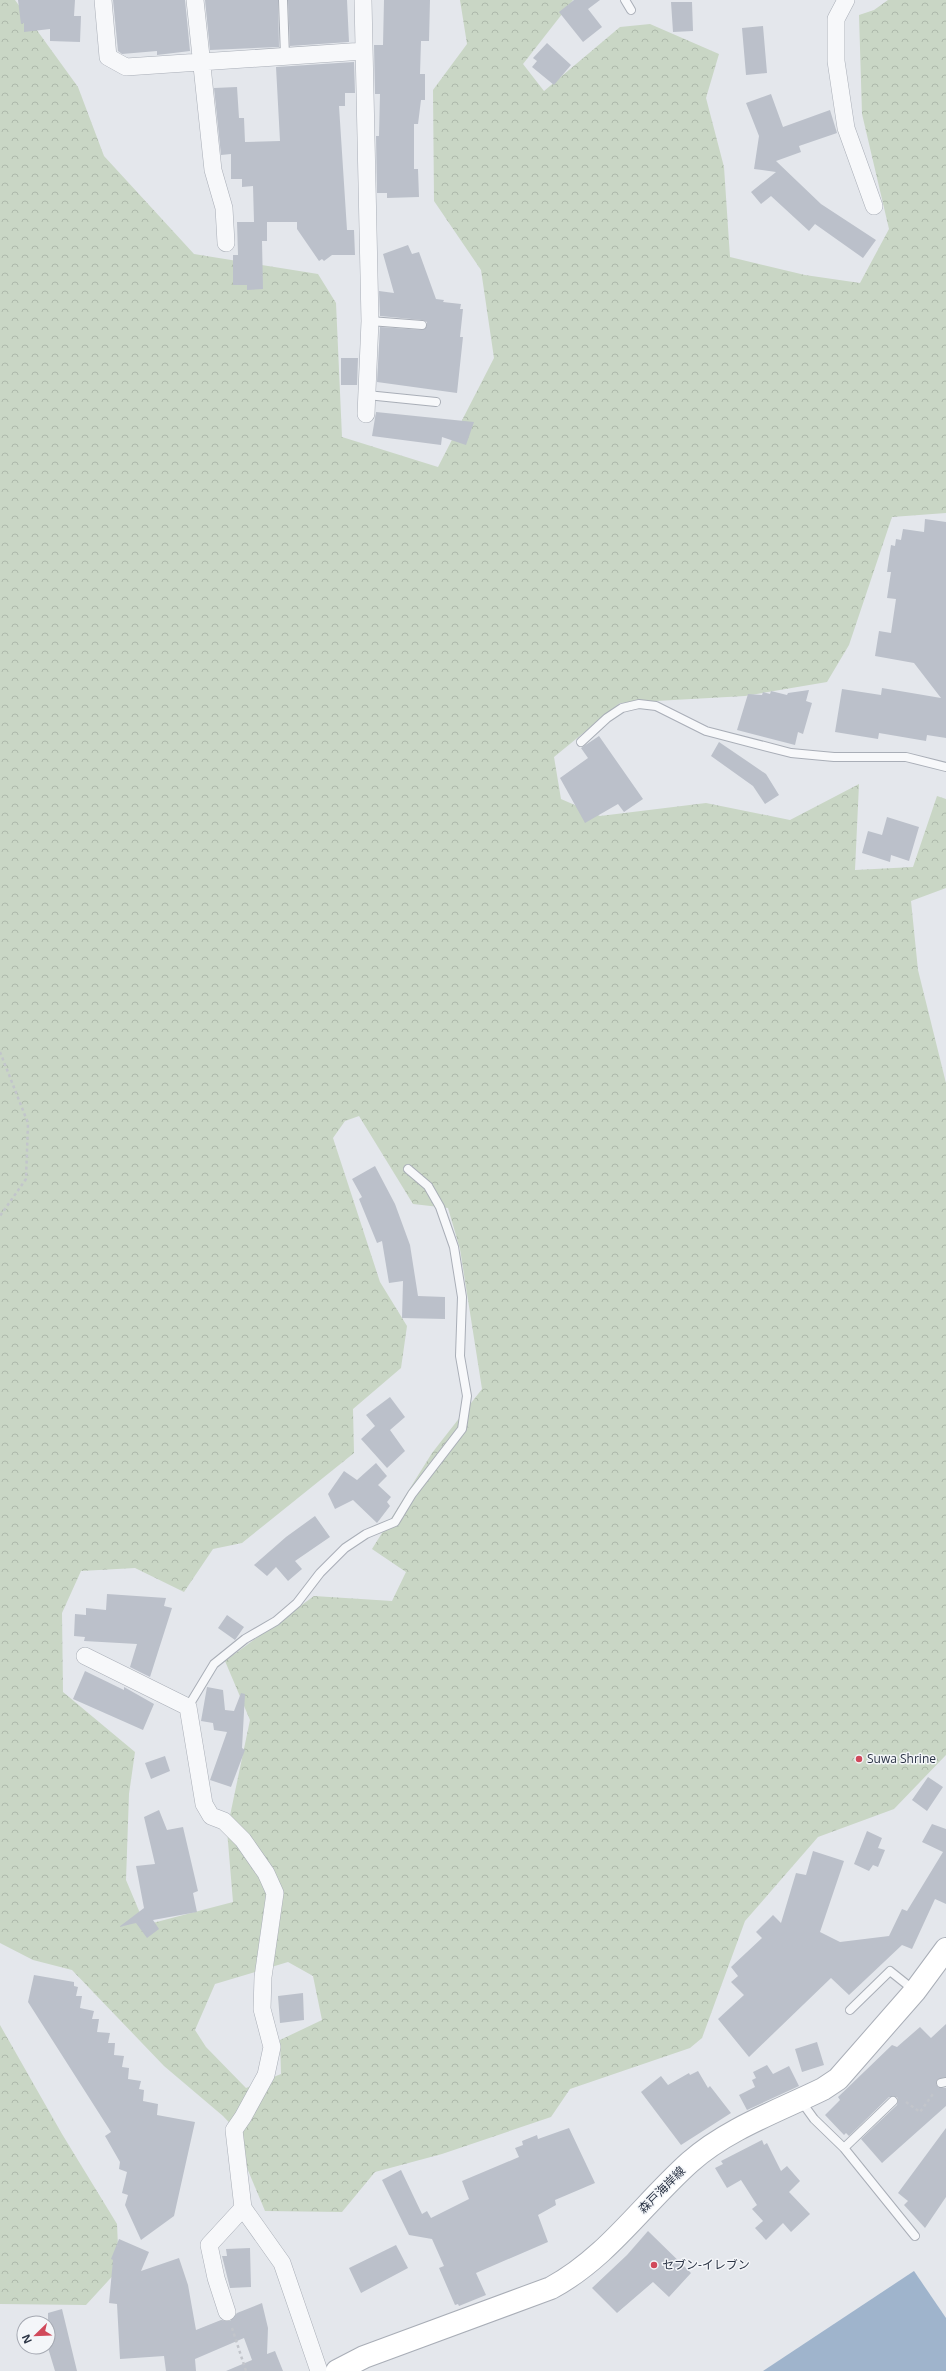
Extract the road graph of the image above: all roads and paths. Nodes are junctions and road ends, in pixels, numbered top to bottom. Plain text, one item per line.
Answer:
1 (103, 0) edge
2 (195, 0) edge
3 (283, 0) edge
4 (362, 0) edge
5 (625, 0) edge
6 (846, 0) edge
7 (631, 10) dead end
8 (364, 51) junction
9 (285, 56) junction
10 (200, 62) junction
11 (874, 206) dead end
12 (226, 243) dead end
13 (370, 320) junction
14 (422, 325) dead end
15 (367, 395) junction
16 (436, 402) dead end
17 (366, 414) dead end
18 (581, 742) dead end
19 (946, 768) edge
20 (0, 1052) edge
21 (408, 1169) dead end
22 (0, 1216) edge
23 (85, 1656) dead end
24 (188, 1707) junction
25 (946, 1949) edge
26 (915, 1991) junction
27 (850, 2010) dead end
28 (944, 2083) edge
29 (800, 2100) junction
30 (893, 2100) joint
31 (844, 2148) junction
32 (242, 2208) junction
33 (915, 2236) dead end
34 (227, 2312) joint
35 (246, 2371) edge
36 (319, 2371) edge
37 (336, 2371) edge

1 - 10 street
2 - 10 street
3 - 9 lane
4 - 8 street
5 - 7 lane
6 - 11 street
8 - 9 street
8 - 13 street
9 - 10 street
10 - 12 street
13 - 14 lane
13 - 15 street
15 - 16 lane
15 - 17 street
18 - 19 lane
20 - 22 path
21 - 24 lane
23 - 24 street
24 - 32 street
25 - 26 main road, 森戸海岸線
26 - 27 lane
26 - 29 main road, 森戸海岸線
28 - 30 path
29 - 31 lane
29 - 37 main road, 森戸海岸線
30 - 31 lane
31 - 33 lane
32 - 34 street
32 - 36 street
34 - 35 path

